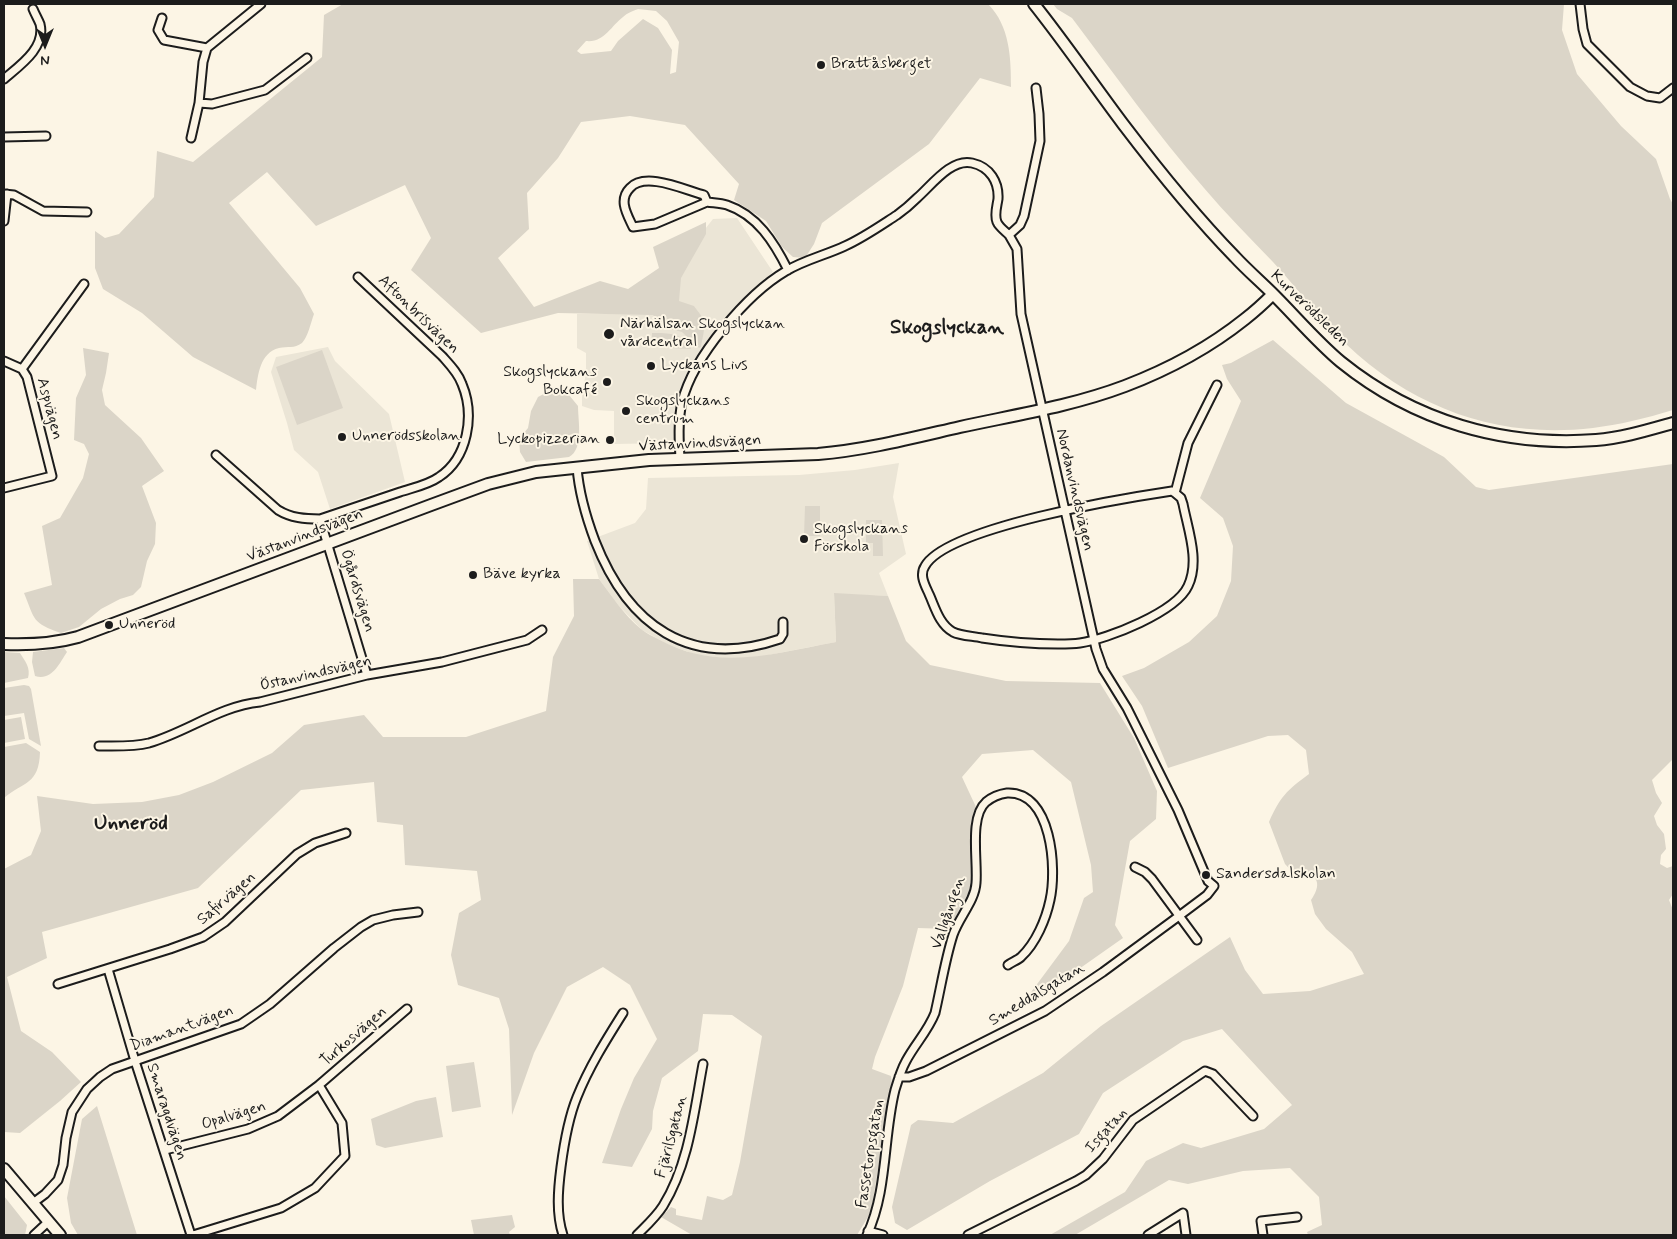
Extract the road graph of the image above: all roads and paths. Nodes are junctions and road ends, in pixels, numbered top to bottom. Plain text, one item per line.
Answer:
1 (261, 4) edge
2 (1034, 4) edge
3 (1580, 4) edge
4 (33, 9) dead end
5 (162, 18) dead end
6 (206, 48) junction
7 (307, 58) dead end
8 (4, 79) edge
9 (1036, 88) dead end
10 (1673, 88) edge
11 (198, 103) junction
12 (46, 136) dead end
13 (4, 137) edge
14 (191, 138) dead end
15 (5, 194) edge
16 (707, 202) junction
17 (87, 212) dead end
18 (4, 221) edge
19 (1009, 236) junction
20 (788, 270) junction
21 (358, 277) dead end
22 (84, 284) dead end
23 (1273, 294) junction
24 (4, 362) edge
25 (22, 369) junction
26 (1217, 385) dead end
27 (1042, 409) junction
28 (1673, 423) edge
29 (216, 454) dead end
30 (680, 458) junction
31 (577, 467) junction
32 (4, 488) edge
33 (1175, 493) junction
34 (1065, 512) junction
35 (320, 519) junction
36 (328, 544) junction
37 (783, 622) dead end
38 (542, 630) dead end
39 (1095, 640) junction
40 (5, 644) edge
41 (367, 675) junction
42 (99, 746) dead end
43 (346, 834) dead end
44 (1135, 867) dead end
45 (1211, 883) joint
46 (418, 912) dead end
47 (1179, 916) junction
48 (1196, 940) dead end
49 (1008, 965) dead end
50 (108, 969) junction
51 (58, 984) dead end
52 (408, 1009) dead end
53 (623, 1013) dead end
54 (135, 1060) junction
55 (703, 1064) dead end
56 (899, 1077) junction
57 (319, 1086) junction
58 (1253, 1116) dead end
59 (164, 1150) junction
60 (4, 1169) edge
61 (34, 1203) junction
62 (1297, 1218) dead end
63 (48, 1222) junction
64 (867, 1233) edge
65 (34, 1235) edge
66 (60, 1235) edge
67 (192, 1235) edge
68 (563, 1235) edge
69 (637, 1235) edge
70 (883, 1235) edge
71 (968, 1235) edge
72 (1148, 1235) edge
73 (1186, 1235) edge
74 (1263, 1235) edge

1 - 6 street
2 - 23 street, Kurverödsleden
3 - 10 street
4 - 8 street
5 - 6 street
6 - 11 street
7 - 11 street
9 - 19 street
11 - 14 street
12 - 13 street
15 - 17 street
15 - 18 street
16 - 16 street
16 - 20 street
19 - 20 street, Nordanvindsvägen
19 - 27 street, Nordanvindsvägen
20 - 30 street
21 - 35 street, Aftonbrisvägen
22 - 25 street
23 - 27 street, Västanvindsvägen
23 - 28 street, Kurverödsleden
24 - 25 street, Aspvägen
25 - 32 street, Aspvägen
26 - 33 street
27 - 30 street, Västanvindsvägen
27 - 34 street, Nordanvindsvägen
29 - 35 street
30 - 31 street, Västanvindsvägen
31 - 36 street, Västanvindsvägen
31 - 37 street
33 - 34 street
33 - 39 street
34 - 39 street, Nordanvindsvägen
34 - 39 street
35 - 36 street, Ögårdsvägen
36 - 40 street, Västanvindsvägen
36 - 41 street, Ögårdsvägen
38 - 41 street, Östanvindsvägen
39 - 45 street, Nordanvindsvägen
41 - 42 street, Östanvindsvägen
43 - 50 street, Safirvägen
44 - 47 street
45 - 47 street, Smeddalsgatan
46 - 54 street, Diamantvägen
47 - 48 street
47 - 56 street, Smeddalsgatan
49 - 56 street, Vallgången
50 - 51 street, Safirvägen
50 - 54 street, Smaragdvägen
52 - 57 street, Turkosvägen
53 - 68 street
54 - 59 street, Smaragdvägen
54 - 61 street, Diamantvägen
55 - 69 street, Fjärilsgatan
56 - 64 street, Fassetorpsgatan
57 - 59 street, Opalvägen
57 - 67 street
58 - 71 street, Isgatan
59 - 67 street, Smaragdvägen
60 - 61 street
61 - 63 street
62 - 74 street
63 - 65 street
63 - 66 street
64 - 70 street
72 - 73 street

